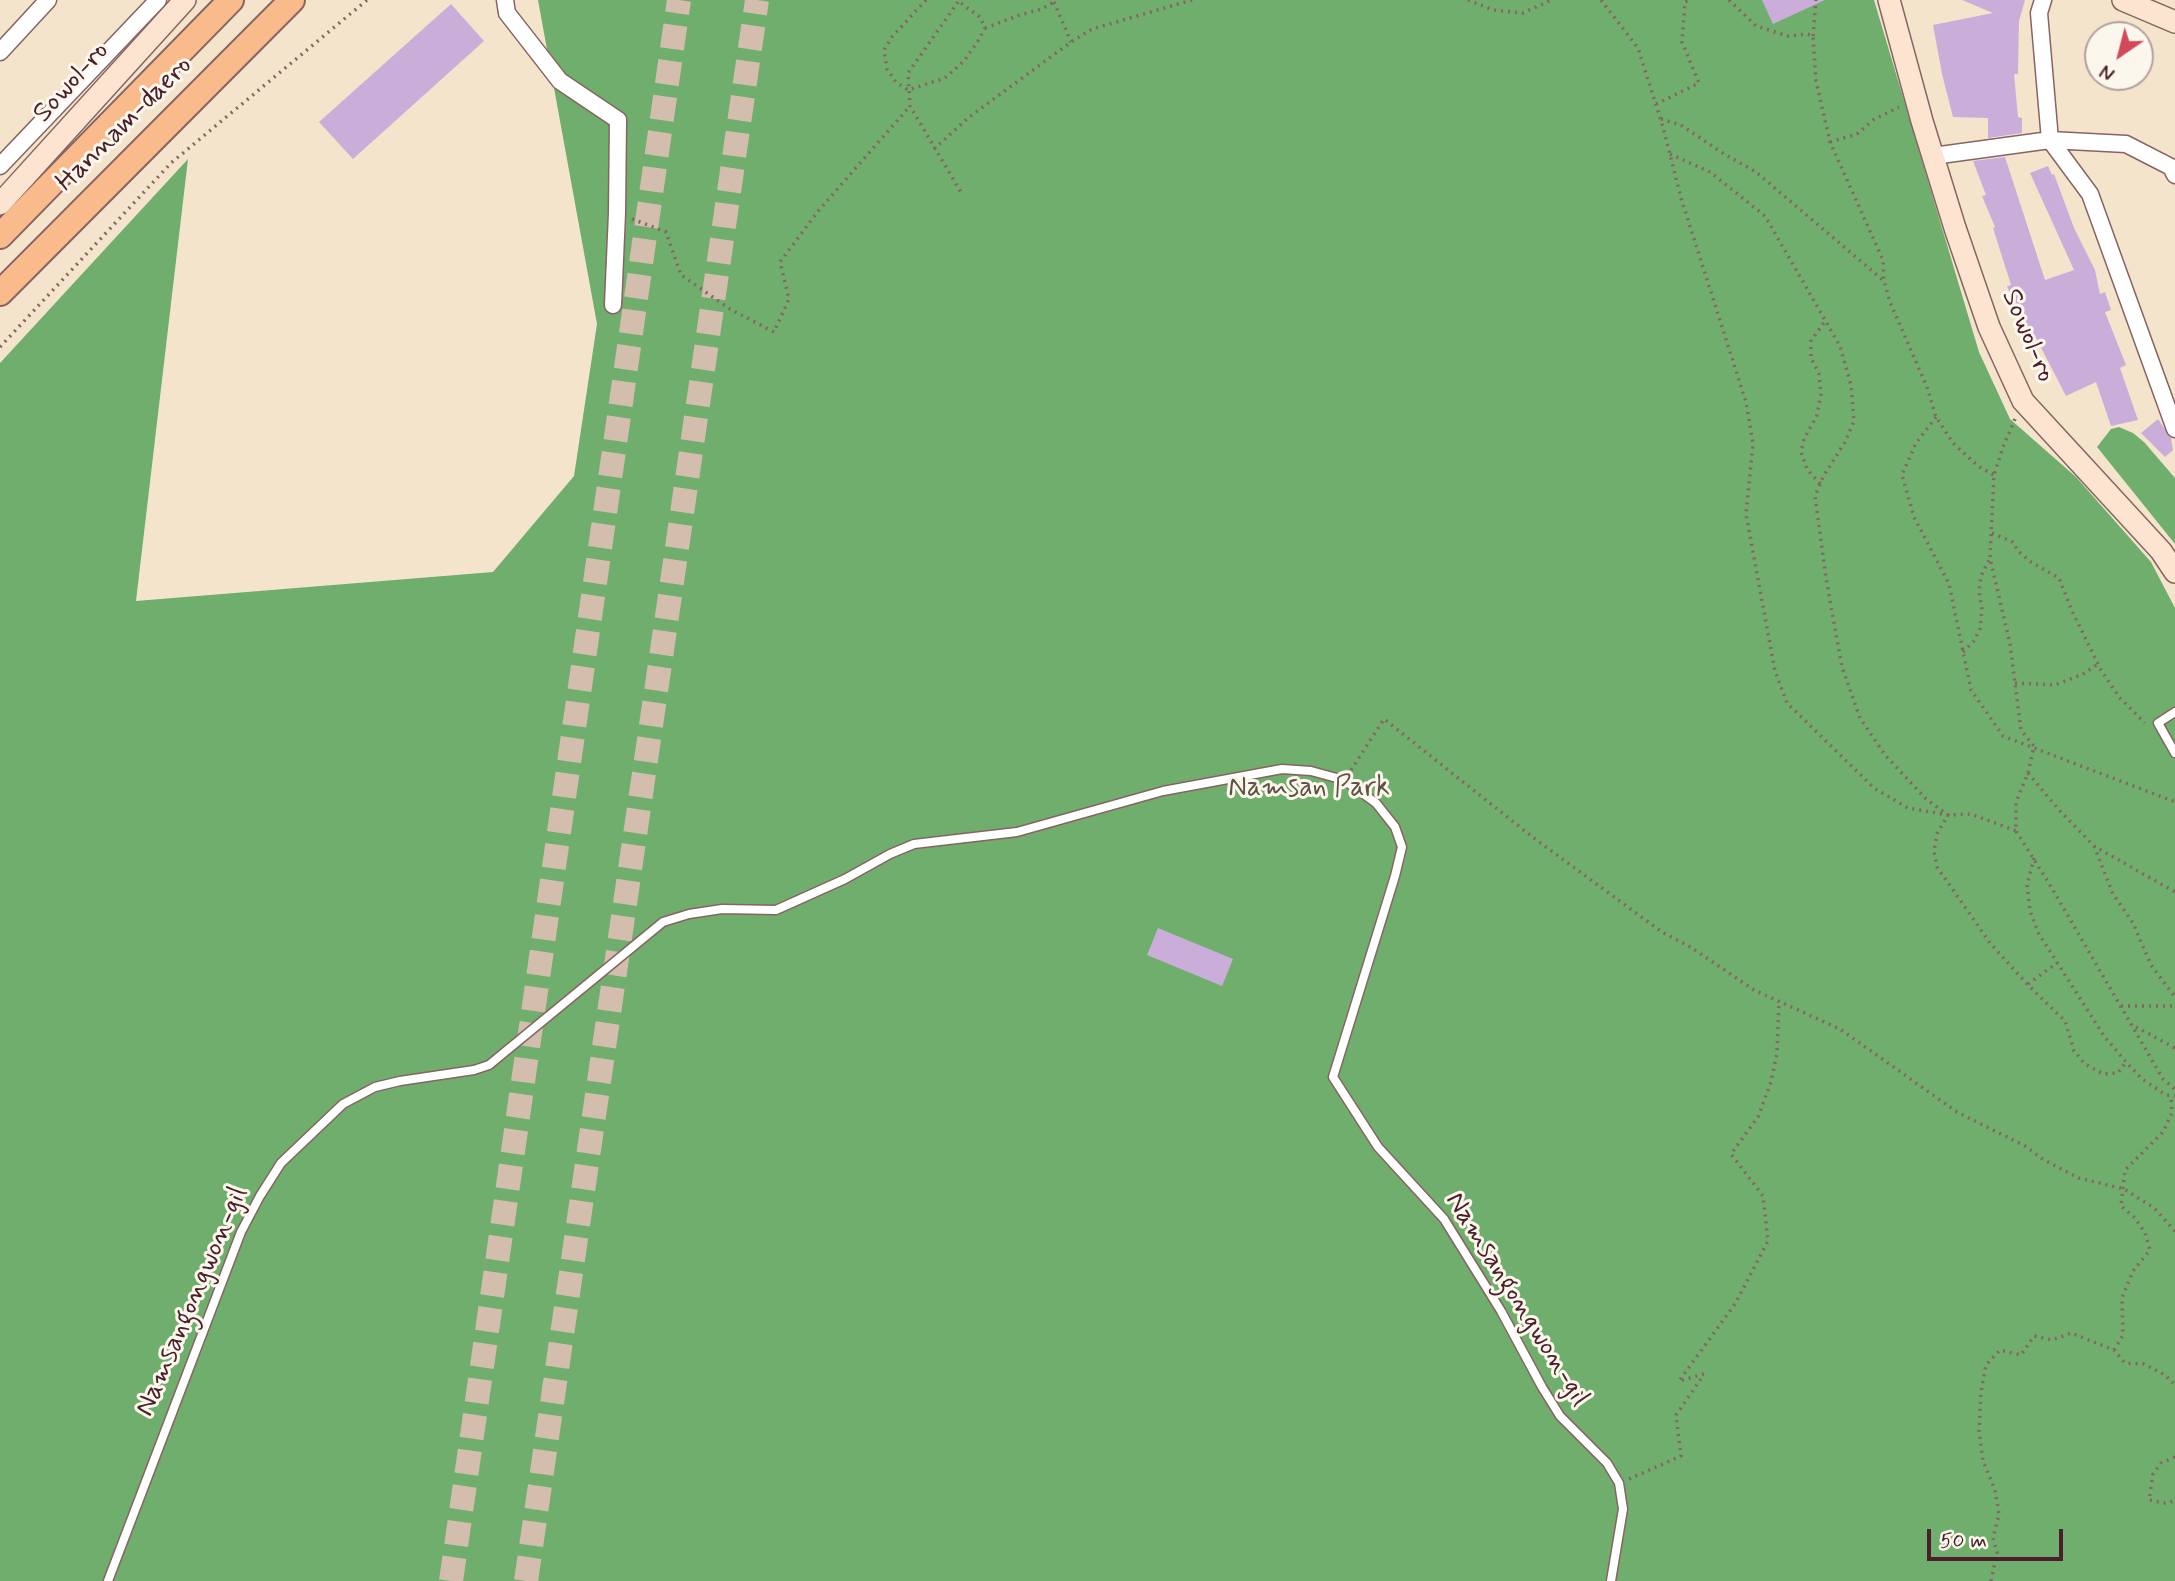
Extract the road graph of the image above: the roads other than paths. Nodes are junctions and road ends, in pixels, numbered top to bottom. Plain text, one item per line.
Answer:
1 (48, 0) edge
2 (158, 0) edge
3 (185, 0) edge
4 (231, 0) edge
5 (505, 0) edge
6 (1889, 0) edge
7 (2043, 0) edge
8 (2123, 0) edge
9 (291, 3) edge
10 (2175, 22) edge
11 (0, 52) edge
12 (2050, 140) junction
13 (1933, 156) junction
14 (0, 166) edge
15 (2175, 175) edge
16 (0, 204) edge
17 (0, 236) edge
18 (0, 293) edge
19 (612, 305) dead end
20 (2175, 429) edge
21 (2175, 572) edge
22 (2175, 712) edge
23 (2175, 753) edge
24 (108, 1581) edge
25 (1611, 1581) edge

1 - 11 street
2 - 14 street
3 - 16 main road, Sowol-ro
4 - 17 main road, Hannam-daero
5 - 19 street
6 - 13 main road, Sowol-ro
7 - 12 street
8 - 10 main road
9 - 18 main road, Hannam-daero
12 - 13 street
12 - 15 street
12 - 20 street
13 - 21 main road, Sowol-ro
22 - 23 lane
24 - 25 lane, Namsangongwon-gil

